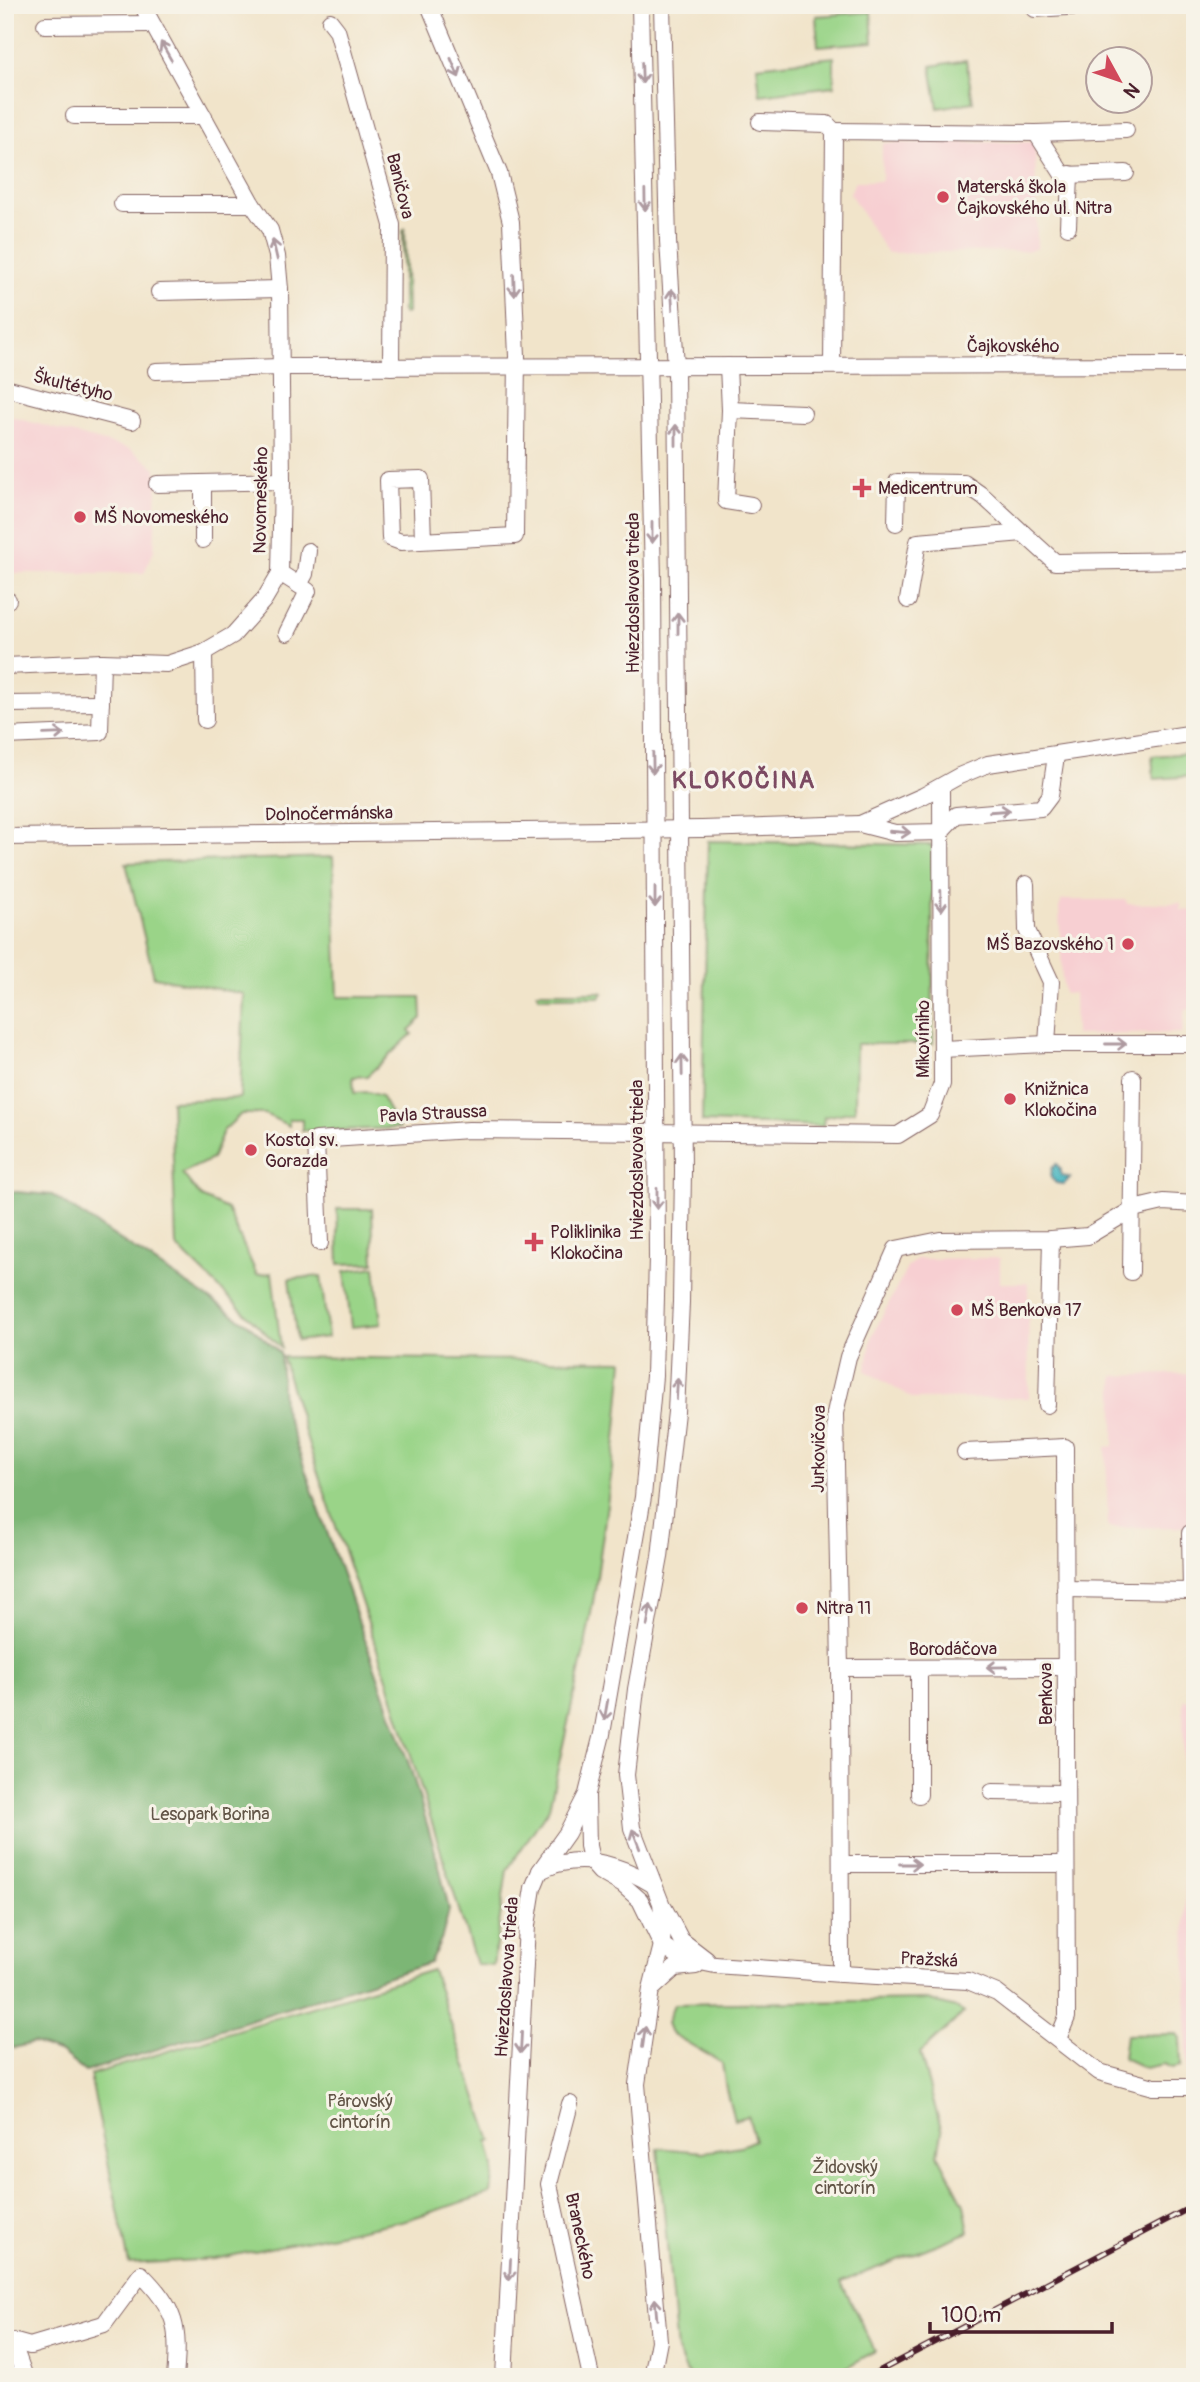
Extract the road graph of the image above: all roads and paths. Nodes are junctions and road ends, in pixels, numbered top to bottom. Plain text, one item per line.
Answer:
1 (142, 5) edge
2 (429, 5) edge
3 (640, 5) edge
4 (662, 5) edge
5 (1098, 5) edge
6 (1035, 9) dead end
7 (330, 21) dead end
8 (150, 24) junction
9 (45, 25) dead end
10 (74, 116) dead end
11 (204, 116) junction
12 (760, 122) dead end
13 (1126, 130) dead end
14 (834, 131) junction
15 (1036, 134) junction
16 (1126, 173) dead end
17 (1070, 174) junction
18 (122, 204) dead end
19 (252, 204) junction
20 (1068, 227) dead end
21 (280, 289) junction
22 (159, 292) dead end
23 (832, 365) junction
24 (516, 366) junction
25 (648, 366) junction
26 (728, 366) junction
27 (281, 367) junction
28 (391, 367) junction
29 (676, 367) junction
30 (1195, 367) edge
31 (156, 371) dead end
32 (5, 388) edge
33 (730, 410) junction
34 (803, 413) dead end
35 (132, 421) dead end
36 (282, 481) junction
37 (204, 483) junction
38 (157, 484) dead end
39 (751, 505) dead end
40 (896, 523) dead end
41 (1023, 533) junction
42 (203, 540) dead end
43 (423, 541) dead end
44 (308, 551) dead end
45 (1195, 560) edge
46 (280, 573) junction
47 (653, 579) junction
48 (679, 579) junction
49 (299, 585) junction
50 (908, 600) dead end
51 (287, 633) dead end
52 (204, 652) junction
53 (102, 662) junction
54 (5, 666) edge
55 (101, 703) junction
56 (5, 704) edge
57 (5, 715) edge
58 (205, 720) dead end
59 (1195, 733) edge
60 (1056, 756) junction
61 (940, 787) junction
62 (860, 824) junction
63 (653, 828) junction
64 (680, 829) junction
65 (940, 832) junction
66 (5, 837) edge
67 (1026, 884) dead end
68 (1047, 1044) junction
69 (1195, 1045) edge
70 (942, 1049) junction
71 (1133, 1078) dead end
72 (657, 1131) junction
73 (682, 1133) junction
74 (1195, 1204) edge
75 (1133, 1209) junction
76 (1051, 1239) junction
77 (320, 1244) dead end
78 (1131, 1272) dead end
79 (1047, 1405) dead end
80 (965, 1452) dead end
81 (1195, 1533) edge
82 (1065, 1589) junction
83 (1065, 1667) junction
84 (840, 1668) junction
85 (919, 1668) junction
86 (992, 1792) dead end
87 (1066, 1793) junction
88 (587, 1794) junction
89 (919, 1795) dead end
90 (592, 1863) junction
91 (841, 1864) junction
92 (1066, 1864) junction
93 (540, 1871) junction
94 (654, 1885) junction
95 (661, 1903) junction
96 (662, 1945) junction
97 (715, 1965) junction
98 (841, 1975) junction
99 (651, 1989) junction
100 (1058, 2039) junction
101 (1195, 2087) edge
102 (570, 2104) dead end
103 (8, 2342) edge
104 (25, 2377) edge
105 (174, 2377) edge
106 (504, 2377) edge
107 (591, 2377) edge
108 (652, 2377) edge

1 - 8 street, Novomeského
2 -> 24 street
3 -> 25 street, Hviezdoslavova trieda
29 -> 4 street
5 - 6 street
7 - 28 street, Baničova
8 - 9 street
11 -> 8 street, Novomeského
10 - 11 street
11 - 19 street, Novomeského
12 - 14 street
13 - 15 street
14 - 15 street
14 - 23 street
15 - 17 street
16 - 17 street
17 - 20 street
18 - 19 street
21 -> 19 street, Novomeského
21 - 22 street
21 - 27 street, Novomeského
23 - 26 street, Čajkovského
23 - 30 street, Čajkovského
24 - 25 street
24 - 28 street
24 - 43 street
25 - 29 street, Čajkovského
25 -> 47 street, Hviezdoslavova trieda
26 - 29 street, Čajkovského
26 - 33 street
27 - 28 street
27 - 31 street
27 - 36 street, Novomeského
48 -> 29 street
32 - 35 street, Škultétyho
33 - 34 street
33 - 39 street
36 - 37 street
36 - 46 street, Novomeského
37 - 38 street
37 - 42 street
40 - 41 street
41 - 45 street
41 - 50 street
44 - 49 street
46 - 49 street
46 - 52 street, Novomeského
47 - 48 street
47 -> 63 street, Hviezdoslavova trieda
64 -> 48 street
49 - 51 street
52 - 53 street, Novomeského
52 - 58 street
53 - 54 street, Novomeského
53 - 55 street
55 - 56 street
57 -> 55 street
59 - 60 street
60 - 61 street
65 -> 60 street
61 - 62 street
61 - 65 street, Mikovíniho
62 - 64 street
62 -> 65 street
63 - 64 street, Dolnočermánska
63 - 66 street, Dolnočermánska
63 -> 72 street, Hviezdoslavova trieda
73 -> 64 street
65 -> 70 street, Mikovíniho
67 - 68 street
68 -> 69 street
68 - 70 street
70 - 73 street, Mikovíniho
71 - 75 street
72 - 73 street, Mikovíniho
72 - 77 street, Pavla Straussa
72 -> 88 street, Hviezdoslavova trieda
94 -> 73 street
74 - 75 street, Jurkovičova
75 - 76 street, Jurkovičova
75 - 78 street
76 - 79 street
76 - 84 street, Jurkovičova
80 - 82 street, Benkova
81 - 82 street
82 - 83 street, Benkova
83 -> 85 street, Borodáčova
83 - 87 street, Benkova
84 - 85 street, Borodáčova
84 - 91 street, Jurkovičova
85 - 89 street
86 - 87 street
87 - 92 street, Benkova
88 - 90 street
88 - 93 street, Hviezdoslavova trieda
90 - 93 street
90 - 94 street
90 - 96 street
91 -> 92 street
91 - 98 street, Jurkovičova
92 - 100 street, Benkova
93 -> 106 street, Hviezdoslavova trieda
94 - 95 street
95 - 96 street
95 - 97 street
96 - 97 street
96 - 99 street
97 - 98 street, Pražská
97 - 99 street
98 - 100 street, Pražská
108 -> 99 street
100 - 101 street, Pražská
102 - 107 street, Braneckého
103 - 104 street
103 - 105 street

